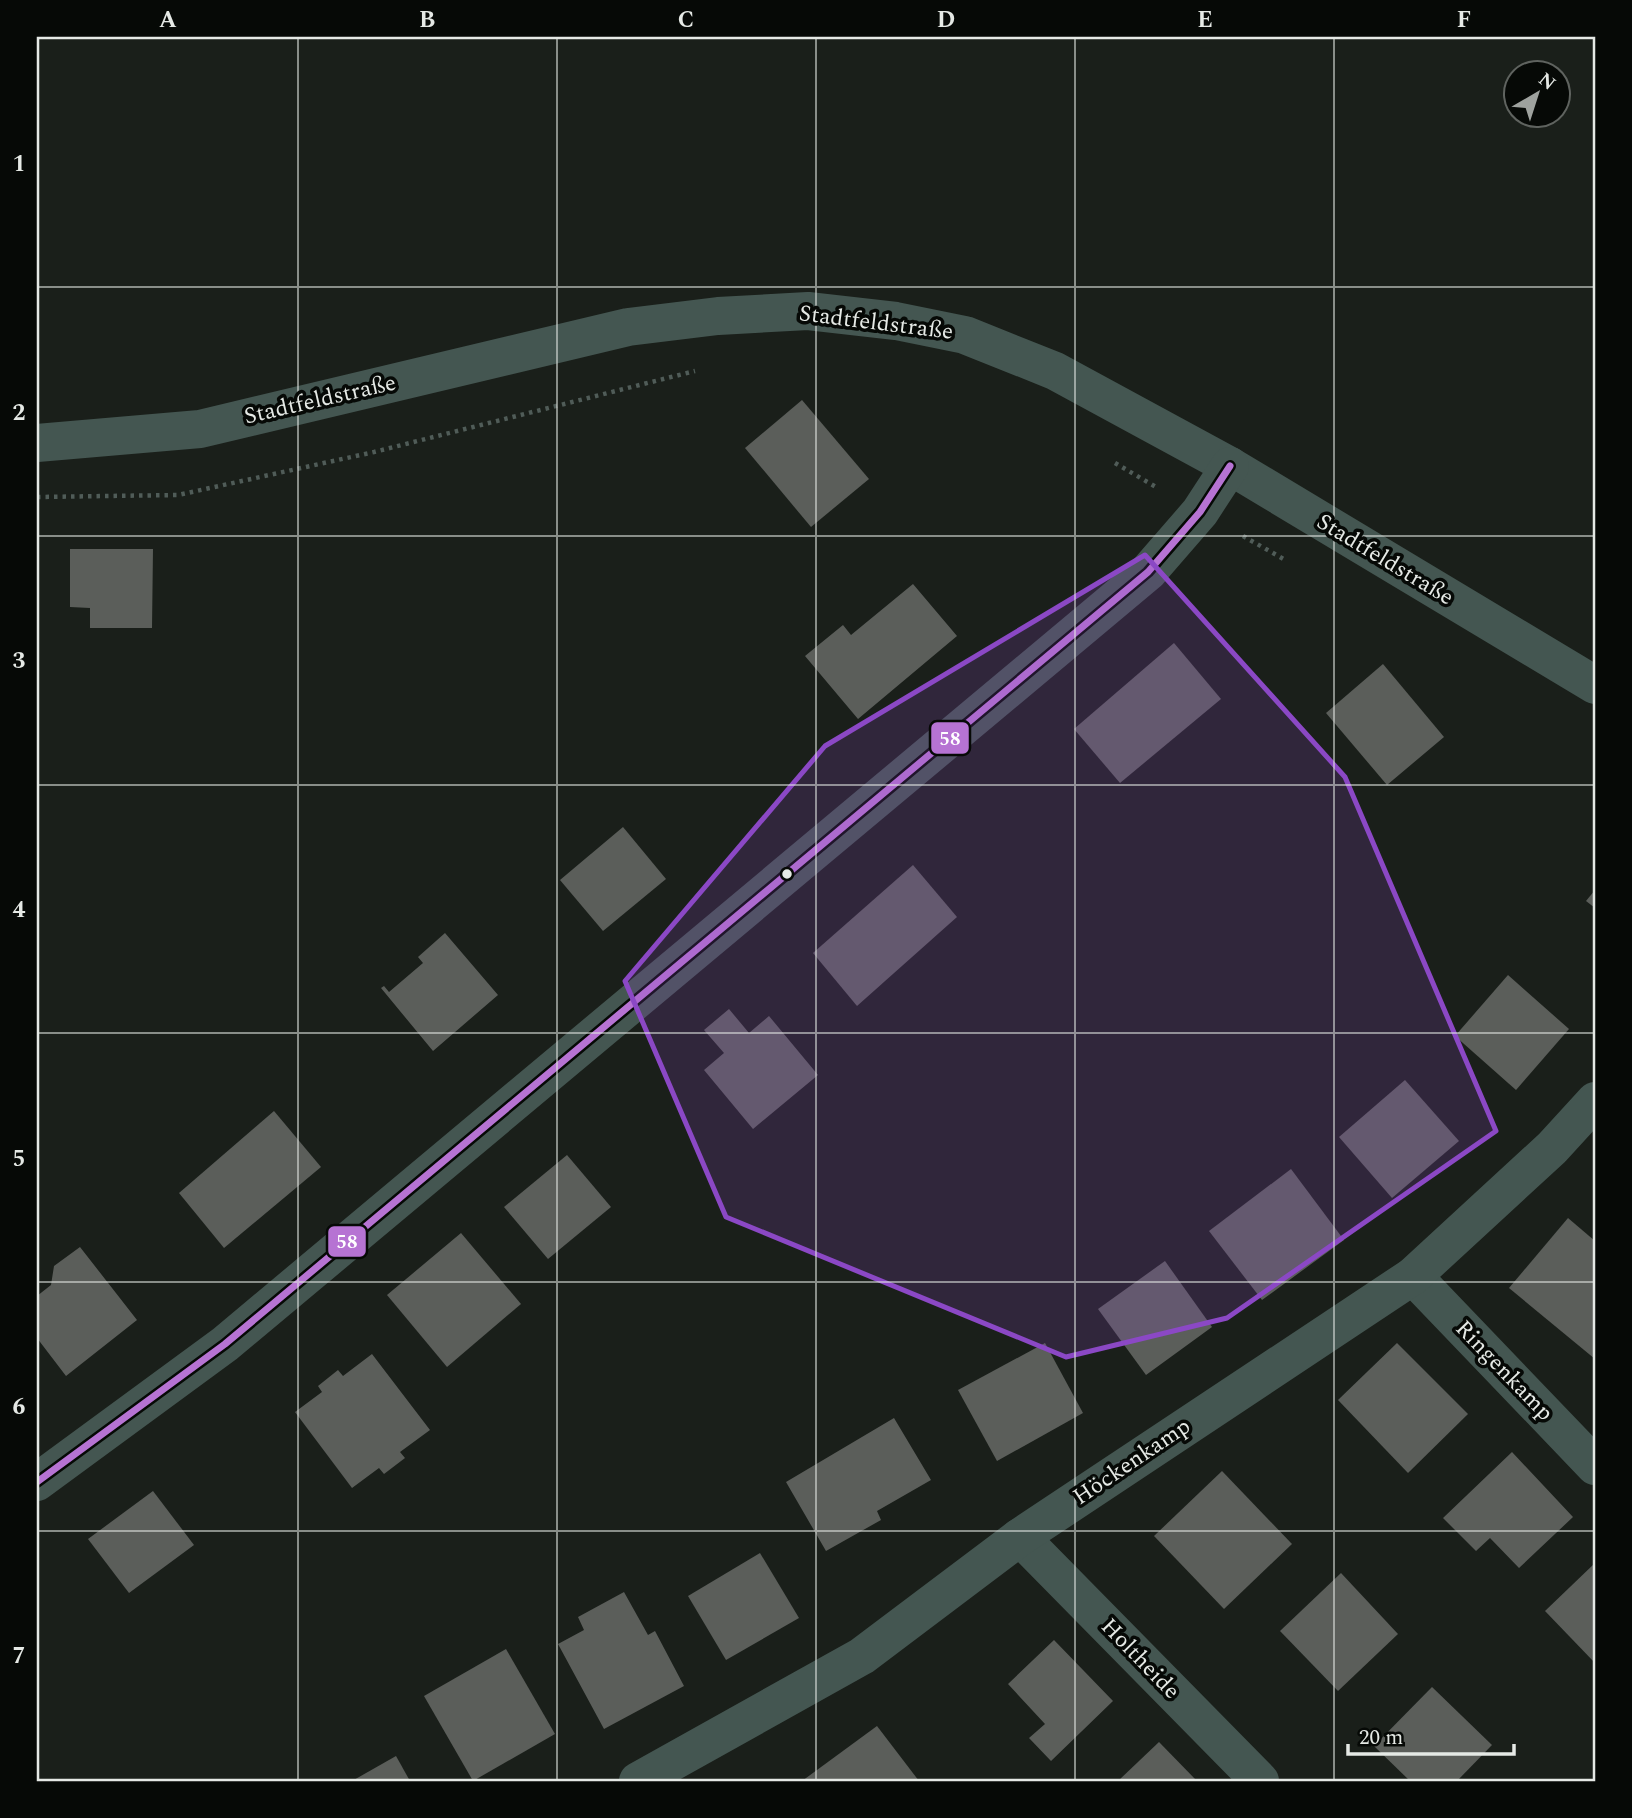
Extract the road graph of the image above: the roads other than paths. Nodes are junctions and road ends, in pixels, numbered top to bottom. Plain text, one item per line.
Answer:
1 (37, 443) edge
2 (1230, 466) junction
3 (1595, 685) edge
4 (1595, 1101) edge
5 (1413, 1276) junction
6 (1595, 1466) edge
7 (37, 1482) edge
8 (1020, 1537) junction
9 (659, 1776) edge
10 (1260, 1781) edge

1 - 2 street, Stadtfeldstraße
2 - 3 street, Stadtfeldstraße
2 - 7 street
4 - 5 street, Höckenkamp
5 - 6 street, Ringenkamp
5 - 8 street, Höckenkamp
8 - 9 street, Höckenkamp
8 - 10 street, Holtheide

